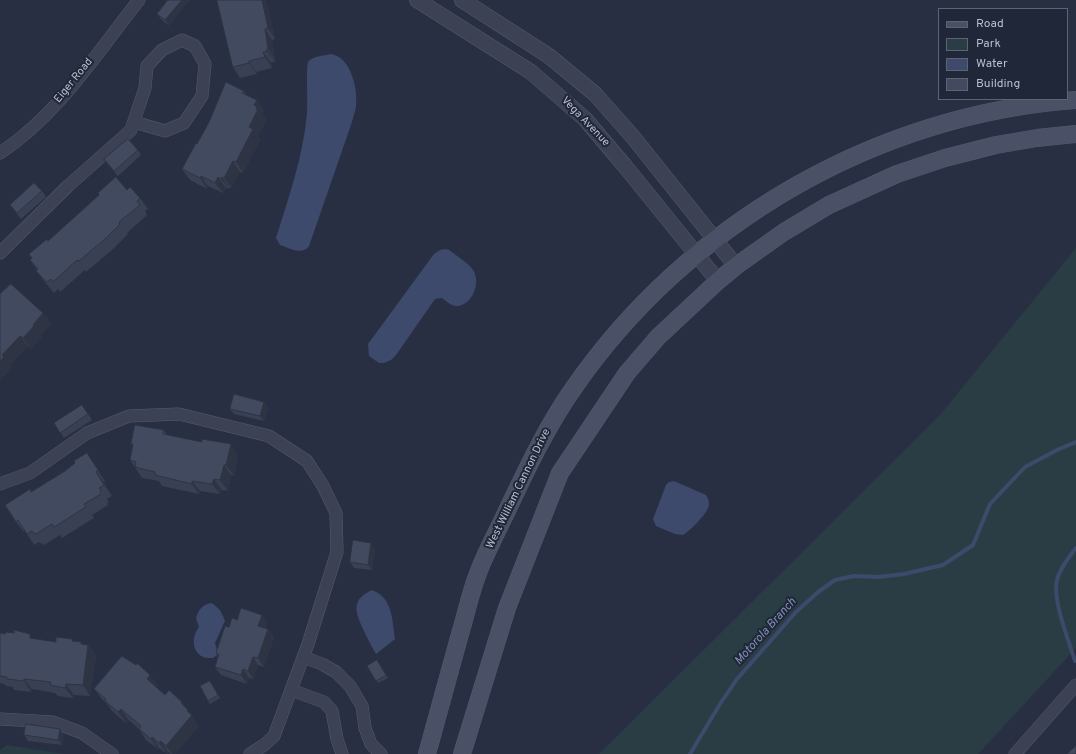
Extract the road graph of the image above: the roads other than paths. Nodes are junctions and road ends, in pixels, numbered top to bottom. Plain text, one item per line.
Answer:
1 (139, 0) edge
2 (417, 0) edge
3 (462, 0) edge
4 (1076, 100) edge
5 (134, 122) junction
6 (1076, 134) edge
7 (0, 153) edge
8 (716, 240) junction
9 (0, 253) edge
10 (697, 255) junction
11 (736, 266) junction
12 (718, 281) junction
13 (0, 484) edge
14 (303, 658) junction
15 (1076, 685) edge
16 (291, 690) junction
17 (0, 719) edge
18 (112, 754) edge
19 (250, 754) edge
20 (342, 754) edge
21 (381, 754) edge
22 (427, 754) edge
23 (462, 754) edge
24 (1015, 754) edge

1 - 7 street, Eiger Road
2 - 10 street, Vega Avenue
3 - 8 street
4 - 8 main road, West William Cannon Drive
5 - 5 street
5 - 9 street
6 - 11 main road
8 - 10 main road, West William Cannon Drive
8 - 11 street
10 - 12 street, Vega Avenue
10 - 22 main road, West William Cannon Drive
11 - 12 main road
12 - 23 main road
13 - 14 street
14 - 16 street
14 - 21 street
15 - 24 street
16 - 19 street
16 - 20 street
17 - 18 street

